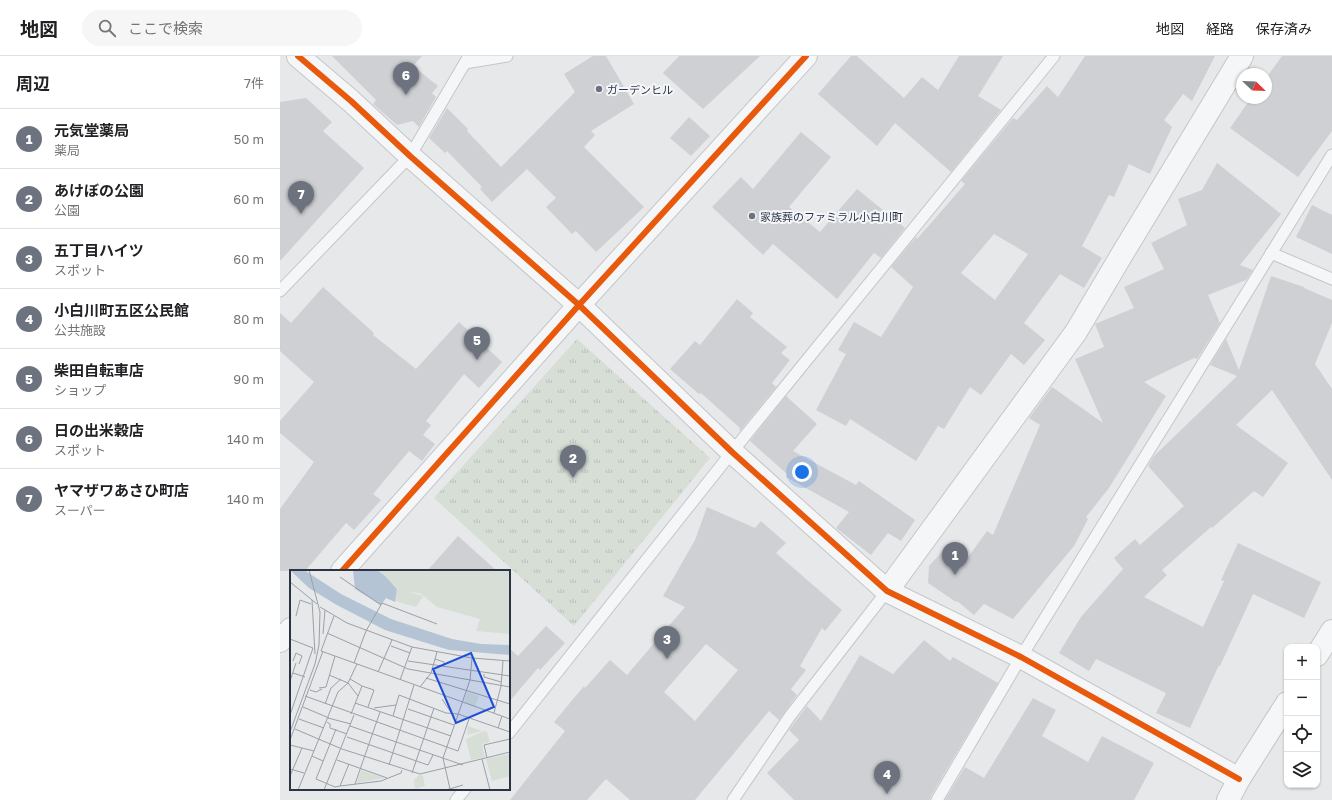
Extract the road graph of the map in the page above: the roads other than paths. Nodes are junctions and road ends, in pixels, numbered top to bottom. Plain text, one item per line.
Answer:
1 (298, 56) edge
2 (507, 56) edge
3 (806, 56) edge
4 (1054, 56) edge
5 (1242, 56) edge
6 (467, 60) edge
7 (1332, 155) edge
8 (410, 156) junction
9 (1271, 253) junction
10 (1332, 279) edge
11 (280, 291) edge
12 (579, 305) junction
13 (732, 452) junction
14 (343, 570) edge
15 (887, 591) junction
16 (290, 630) edge
17 (1332, 631) edge
18 (280, 641) edge
19 (1320, 650) edge
20 (1021, 656) junction
21 (1284, 708) edge
22 (510, 732) edge
23 (1239, 779) junction
24 (464, 790) edge
25 (456, 800) edge
26 (733, 800) edge
27 (937, 800) edge
28 (1228, 800) edge

1 - 8 street
2 - 6 lane
3 - 12 street
4 - 13 lane
5 - 15 street
6 - 8 lane
7 - 9 lane
8 - 11 lane
8 - 12 street
9 - 10 lane
9 - 20 lane
12 - 13 street
12 - 14 street
13 - 15 street
13 - 22 lane
15 - 20 street
15 - 26 lane
16 - 18 street
17 - 19 street
20 - 23 street
20 - 27 lane
21 - 23 street
23 - 28 street
24 - 25 lane

